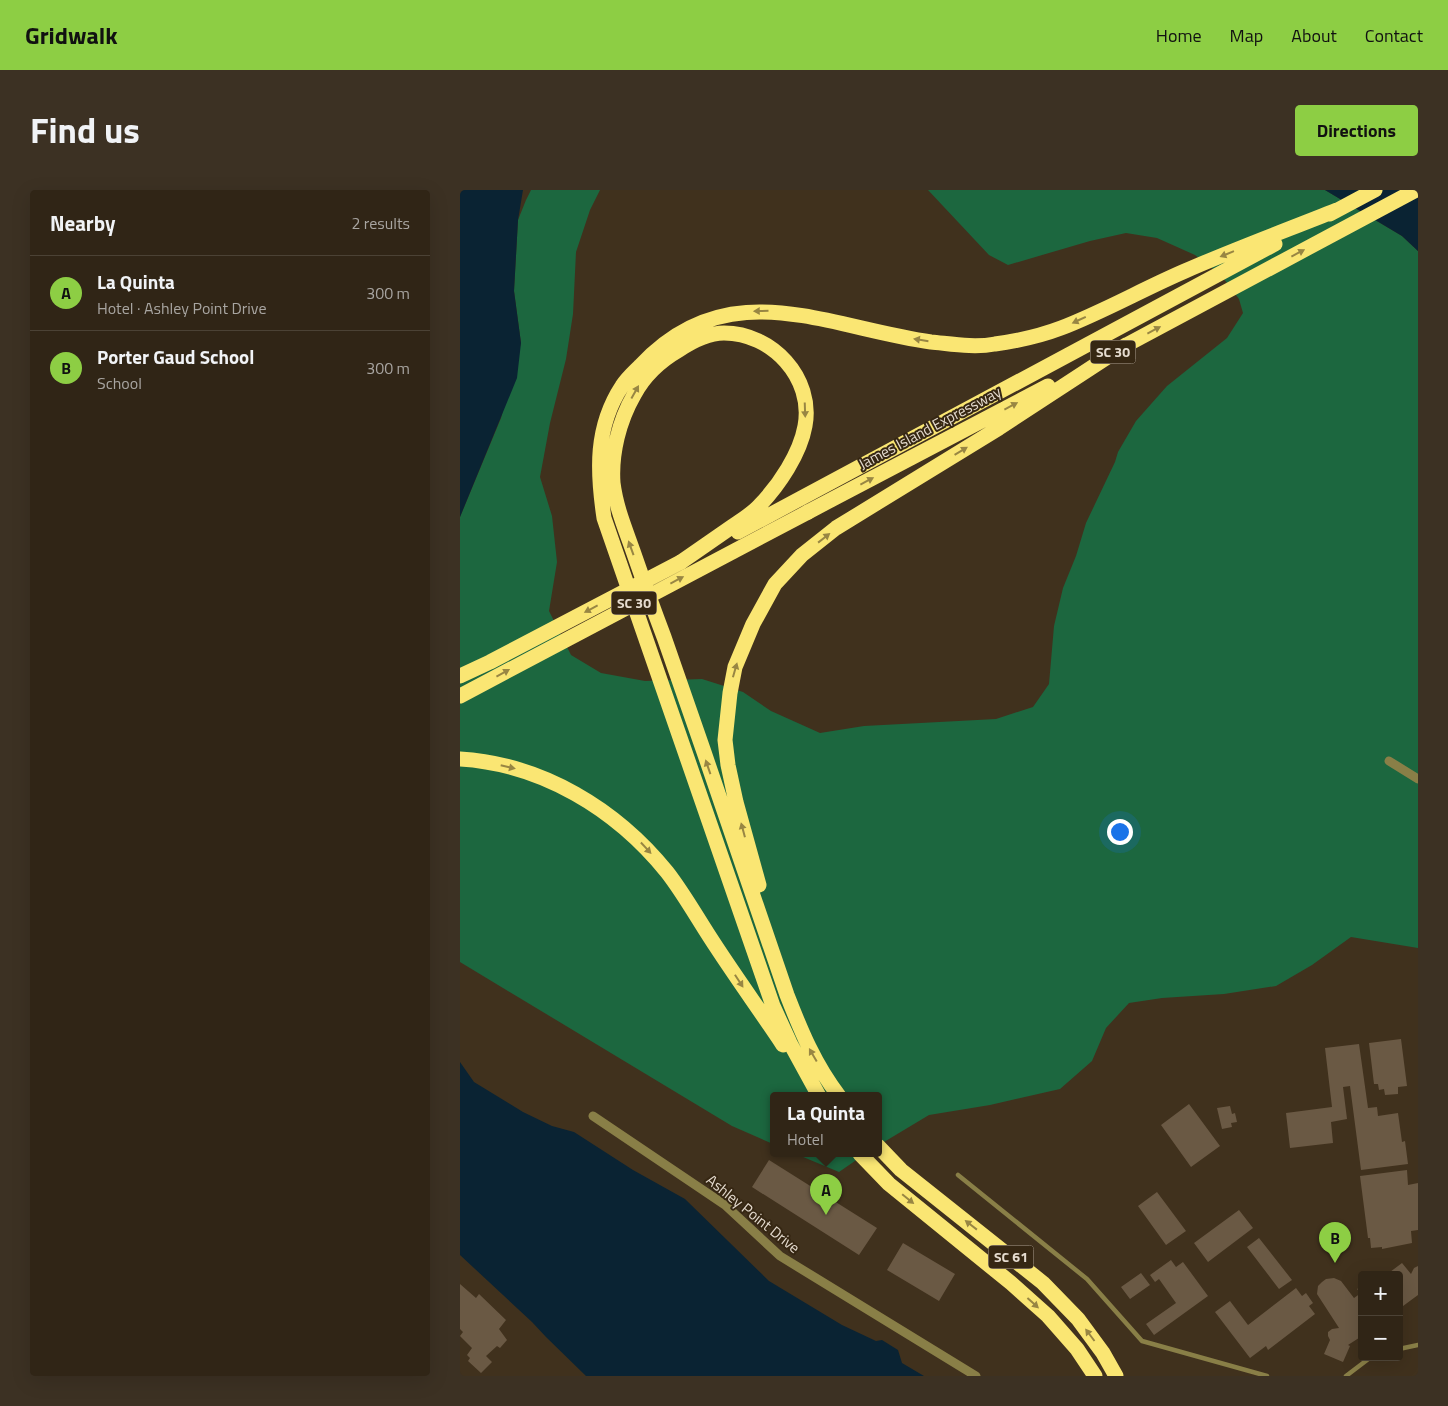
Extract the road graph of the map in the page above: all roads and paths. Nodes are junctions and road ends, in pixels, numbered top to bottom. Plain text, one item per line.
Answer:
1 (1375, 190) edge
2 (1416, 190) edge
3 (1337, 210) junction
4 (1126, 345) junction
5 (681, 562) junction
6 (460, 676) edge
7 (460, 696) edge
8 (460, 759) edge
9 (1389, 761) dead end
10 (1418, 778) edge
11 (787, 995) junction
12 (815, 1092) edge
13 (816, 1092) edge
14 (836, 1092) edge
15 (593, 1116) dead end
16 (882, 1151) edge
17 (863, 1157) edge
18 (958, 1175) dead end
19 (1418, 1345) edge
20 (1403, 1348) edge
21 (1366, 1361) edge
22 (1259, 1375) edge
23 (976, 1376) edge
24 (1095, 1376) edge
25 (1116, 1376) edge
26 (1266, 1376) edge
27 (1346, 1376) edge

1 - 3 highway, James Island Expressway / SC 30
4 -> 2 highway, James Island Expressway / SC 30
3 - 5 highway, James Island Expressway / SC 30
3 -> 13 highway, bridge
7 -> 4 highway, James Island Expressway / SC 30, bridge
11 -> 4 highway
5 -> 6 highway, James Island Expressway / SC 30, bridge
11 -> 5 highway, bridge
8 -> 12 highway
9 - 10 street
14 -> 11 highway
15 - 23 street, Ashley Point Drive
25 -> 16 highway, SC 61
17 -> 24 highway, SC 61
18 - 22 lane
19 - 20 lane
21 - 27 lane
22 - 26 lane

